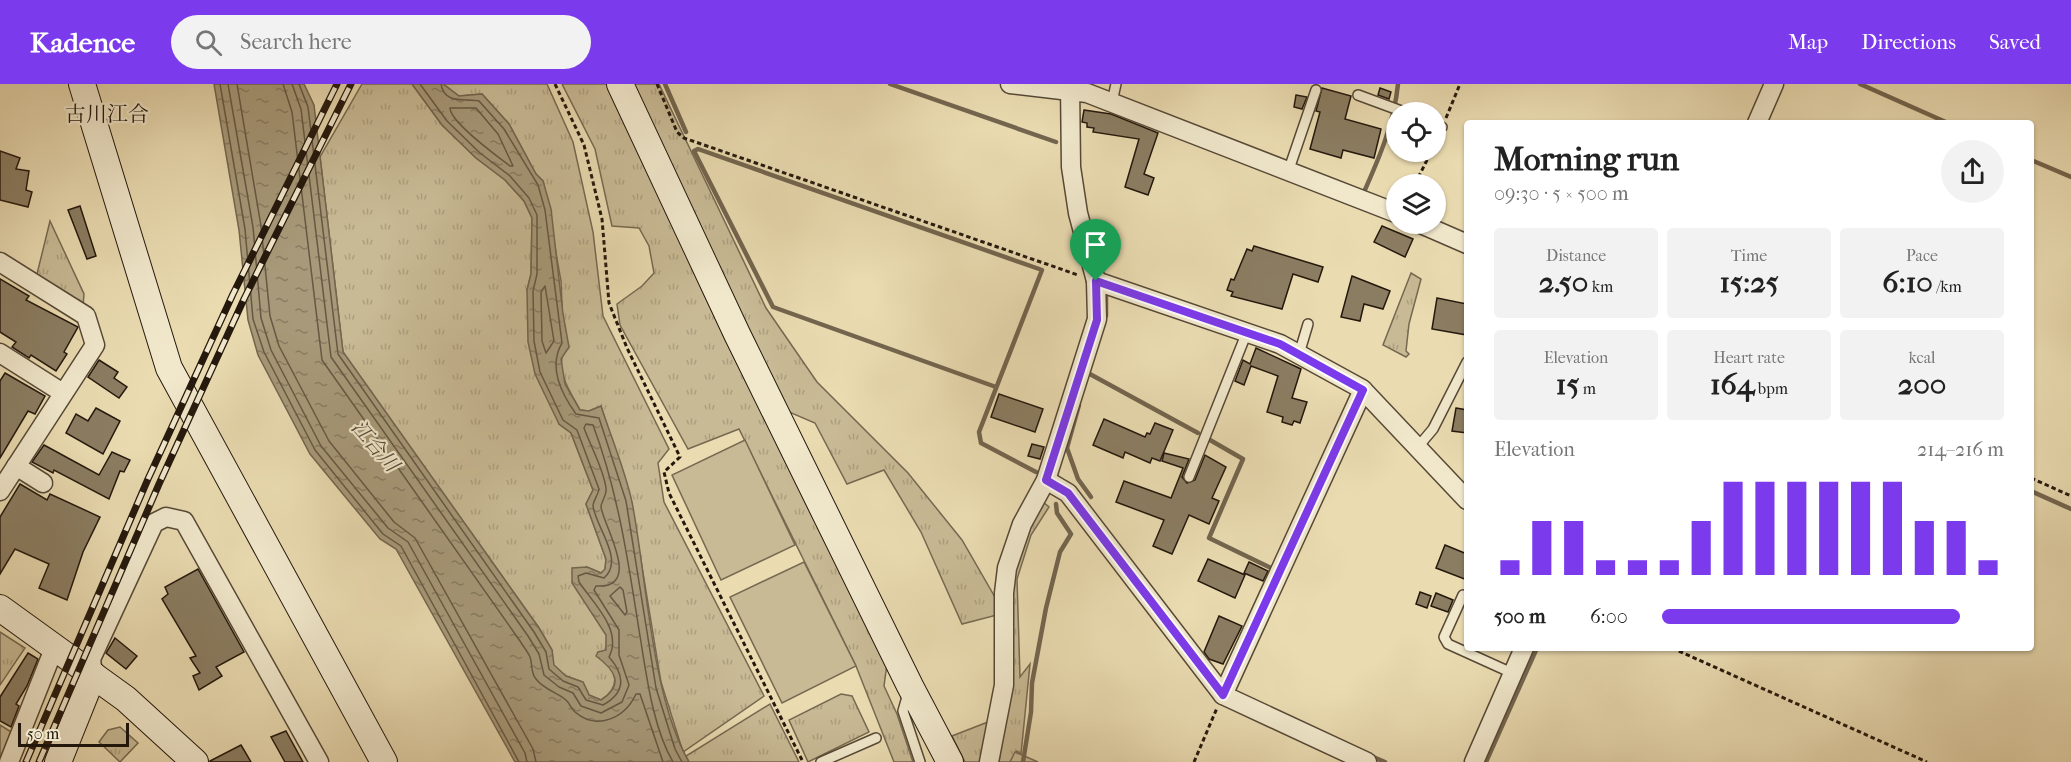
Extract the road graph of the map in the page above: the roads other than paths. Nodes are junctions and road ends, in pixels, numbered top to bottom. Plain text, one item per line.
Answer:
1 (82, 84) edge
2 (620, 84) edge
3 (1010, 84) edge
4 (1116, 84) edge
5 (1774, 84) edge
6 (1070, 87) edge
7 (1316, 90) dead end
8 (1358, 95) dead end
9 (1112, 102) junction
10 (1386, 106) edge
11 (1758, 120) edge
12 (1288, 172) junction
13 (1386, 209) edge
14 (1444, 234) edge
15 (1464, 243) edge
16 (1, 266) edge
17 (1096, 281) junction
18 (1308, 324) dead end
19 (1247, 332) junction
20 (0, 353) edge
21 (1299, 354) junction
22 (1464, 368) edge
23 (1363, 390) junction
24 (63, 393) junction
25 (1417, 448) junction
26 (16, 466) junction
27 (1189, 477) dead end
28 (1046, 480) junction
29 (43, 483) dead end
30 (0, 491) edge
31 (1464, 497) edge
32 (1463, 595) dead end
33 (0, 608) edge
34 (55, 646) junction
35 (1523, 651) edge
36 (1512, 673) junction
37 (93, 675) junction
38 (910, 686) junction
39 (1225, 690) junction
40 (876, 738) dead end
41 (9, 762) edge
42 (58, 762) edge
43 (195, 762) edge
44 (319, 762) edge
45 (384, 762) edge
46 (821, 762) edge
47 (920, 762) edge
48 (950, 762) edge
49 (989, 762) edge
50 (1367, 762) edge
51 (1474, 762) edge

1 - 45 street
2 - 38 street
3 - 6 street
4 - 9 lane
5 - 11 street
6 - 9 street
6 - 17 street
7 - 12 lane
8 - 10 lane
9 - 12 street
12 - 13 street
14 - 15 street
16 - 24 street
17 - 19 street
17 - 28 street
18 - 21 lane
19 - 21 street
19 - 27 lane
20 - 24 street
21 - 23 street
22 - 25 lane
23 - 25 street
23 - 39 street
24 - 26 street
25 - 31 street
26 - 29 street
26 - 30 street
28 - 39 street
28 - 49 street
32 - 36 lane
33 - 34 street
34 - 37 street
34 - 41 street
35 - 36 street
36 - 51 street
37 - 42 street
37 - 43 street
37 - 44 street
38 - 47 lane
38 - 48 street
39 - 50 street
40 - 46 lane

